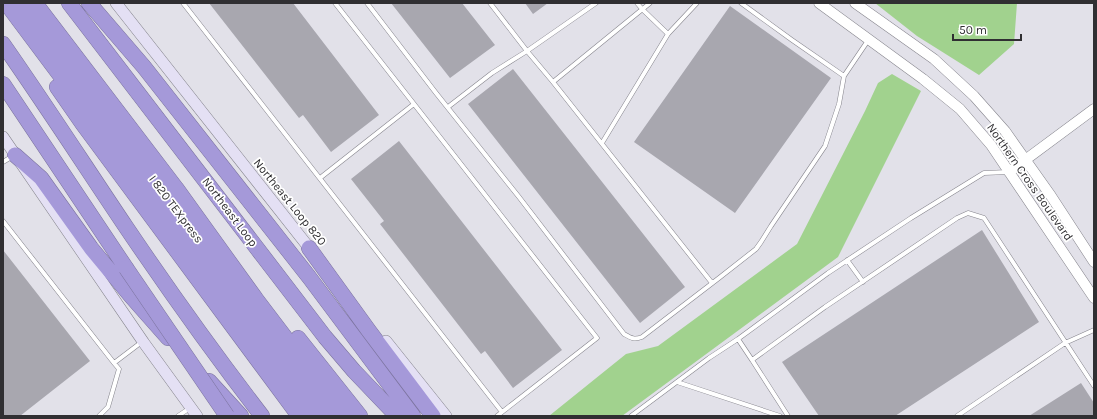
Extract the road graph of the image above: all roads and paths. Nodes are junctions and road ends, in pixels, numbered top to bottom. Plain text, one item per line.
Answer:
1 (6, 3) edge
2 (21, 3) edge
3 (35, 3) edge
4 (69, 3) edge
5 (89, 3) edge
6 (116, 3) edge
7 (183, 3) edge
8 (335, 3) edge
9 (367, 3) edge
10 (490, 3) edge
11 (596, 3) edge
12 (637, 3) edge
13 (650, 3) edge
14 (697, 3) edge
15 (741, 3) edge
16 (819, 3) edge
17 (855, 3) edge
18 (3, 8) edge
19 (642, 9) junction
20 (668, 34) junction
21 (870, 39) junction
22 (3, 44) edge
23 (527, 51) junction
24 (844, 76) junction
25 (553, 82) junction
26 (3, 84) edge
27 (414, 104) junction
28 (448, 107) junction
29 (1091, 113) edge
30 (3, 137) edge
31 (602, 143) junction
32 (9, 158) edge
33 (1025, 160) junction
34 (1009, 172) junction
35 (320, 178) junction
36 (176, 188) junction
37 (3, 221) edge
38 (309, 248) junction
39 (847, 260) junction
40 (1094, 262) edge
41 (863, 282) junction
42 (712, 284) junction
43 (1094, 298) edge
44 (1094, 330) edge
45 (738, 339) junction
46 (143, 341) junction
47 (1065, 343) junction
48 (250, 350) junction
49 (752, 360) junction
50 (114, 363) junction
51 (676, 382) junction
52 (1094, 386) edge
53 (194, 412) edge
54 (502, 412) junction
55 (99, 416) edge
56 (178, 416) edge
57 (227, 416) edge
58 (241, 416) edge
59 (262, 416) edge
60 (289, 416) edge
61 (300, 416) edge
62 (315, 416) edge
63 (330, 416) edge
64 (345, 416) edge
65 (360, 416) edge
66 (397, 416) edge
67 (413, 416) edge
68 (433, 416) edge
69 (446, 416) edge
70 (497, 416) edge
71 (630, 416) edge
72 (780, 416) edge
73 (788, 416) edge
74 (957, 416) edge

1 - 62 highway, I 820 TEXpress
2 - 63 highway, I 820 TEXpress
3 - 36 highway
4 - 66 highway, Northeast Loop
5 - 67 highway
6 - 38 main road, Northeast Loop 820
7 - 35 lane
8 - 27 lane
9 - 28 lane
10 - 23 lane
11 - 23 lane
12 - 19 lane
13 - 19 lane
14 - 20 lane
15 - 24 lane
16 - 21 street, Northern Cross Boulevard
17 - 33 street, Northern Cross Boulevard
18 - 48 highway
19 - 20 lane
19 - 25 lane
20 - 31 lane
21 - 24 lane
21 - 34 street, Northern Cross Boulevard
22 - 59 highway
23 - 25 lane
23 - 28 lane
24 - 42 lane
25 - 31 lane
26 - 57 highway, bridge
27 - 35 lane
27 - 54 lane
28 - 42 lane
29 - 33 street
30 - 32 main road
31 - 42 lane
32 - 46 main road
32 - 58 highway
33 - 34 street
33 - 40 street, Northern Cross Boulevard
34 - 39 lane
34 - 43 street, Northern Cross Boulevard
35 - 54 lane
36 - 64 highway
36 - 65 highway
37 - 50 lane
38 - 68 highway
38 - 69 main road, Northeast Loop 820
39 - 41 lane
39 - 45 lane
41 - 47 lane
41 - 49 lane
44 - 47 lane
45 - 49 lane
45 - 51 lane
46 - 50 lane
46 - 53 main road
47 - 52 lane
47 - 74 lane
48 - 60 highway
48 - 61 highway
49 - 73 lane
50 - 55 lane
51 - 71 lane
51 - 72 lane
53 - 56 lane
54 - 70 lane

